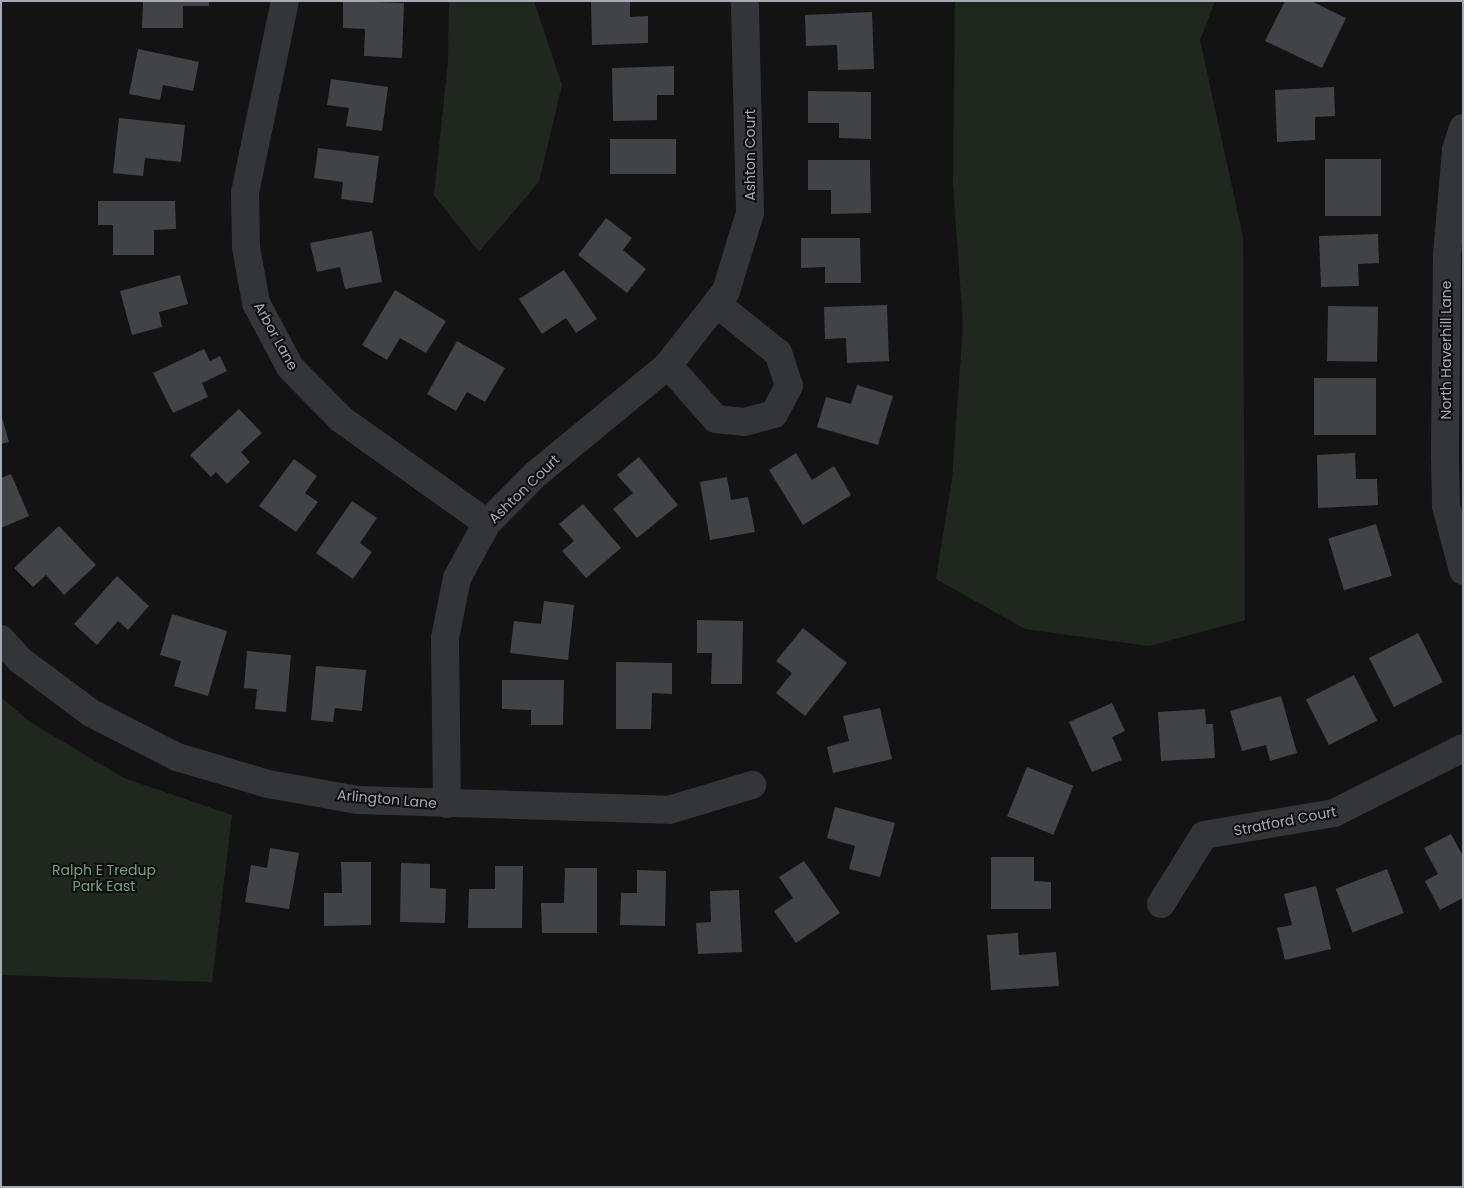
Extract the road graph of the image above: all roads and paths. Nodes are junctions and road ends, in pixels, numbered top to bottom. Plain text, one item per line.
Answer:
1 (285, 1) edge
2 (745, 1) edge
3 (1463, 128) edge
4 (717, 304) junction
5 (668, 366) junction
6 (487, 523) junction
7 (1463, 570) edge
8 (1, 639) edge
9 (1463, 748) edge
10 (752, 786) dead end
11 (447, 804) junction
12 (1161, 904) dead end

1 - 6 street, Arbor Lane
2 - 4 street, Ashton Court
3 - 7 street, North Haverhill Lane
4 - 5 street, Ashton Court
4 - 5 street
5 - 6 street, Ashton Court
6 - 11 street, Ashton Court
8 - 11 street, Arlington Lane
9 - 12 street, Stratford Court
10 - 11 street, Arlington Lane

